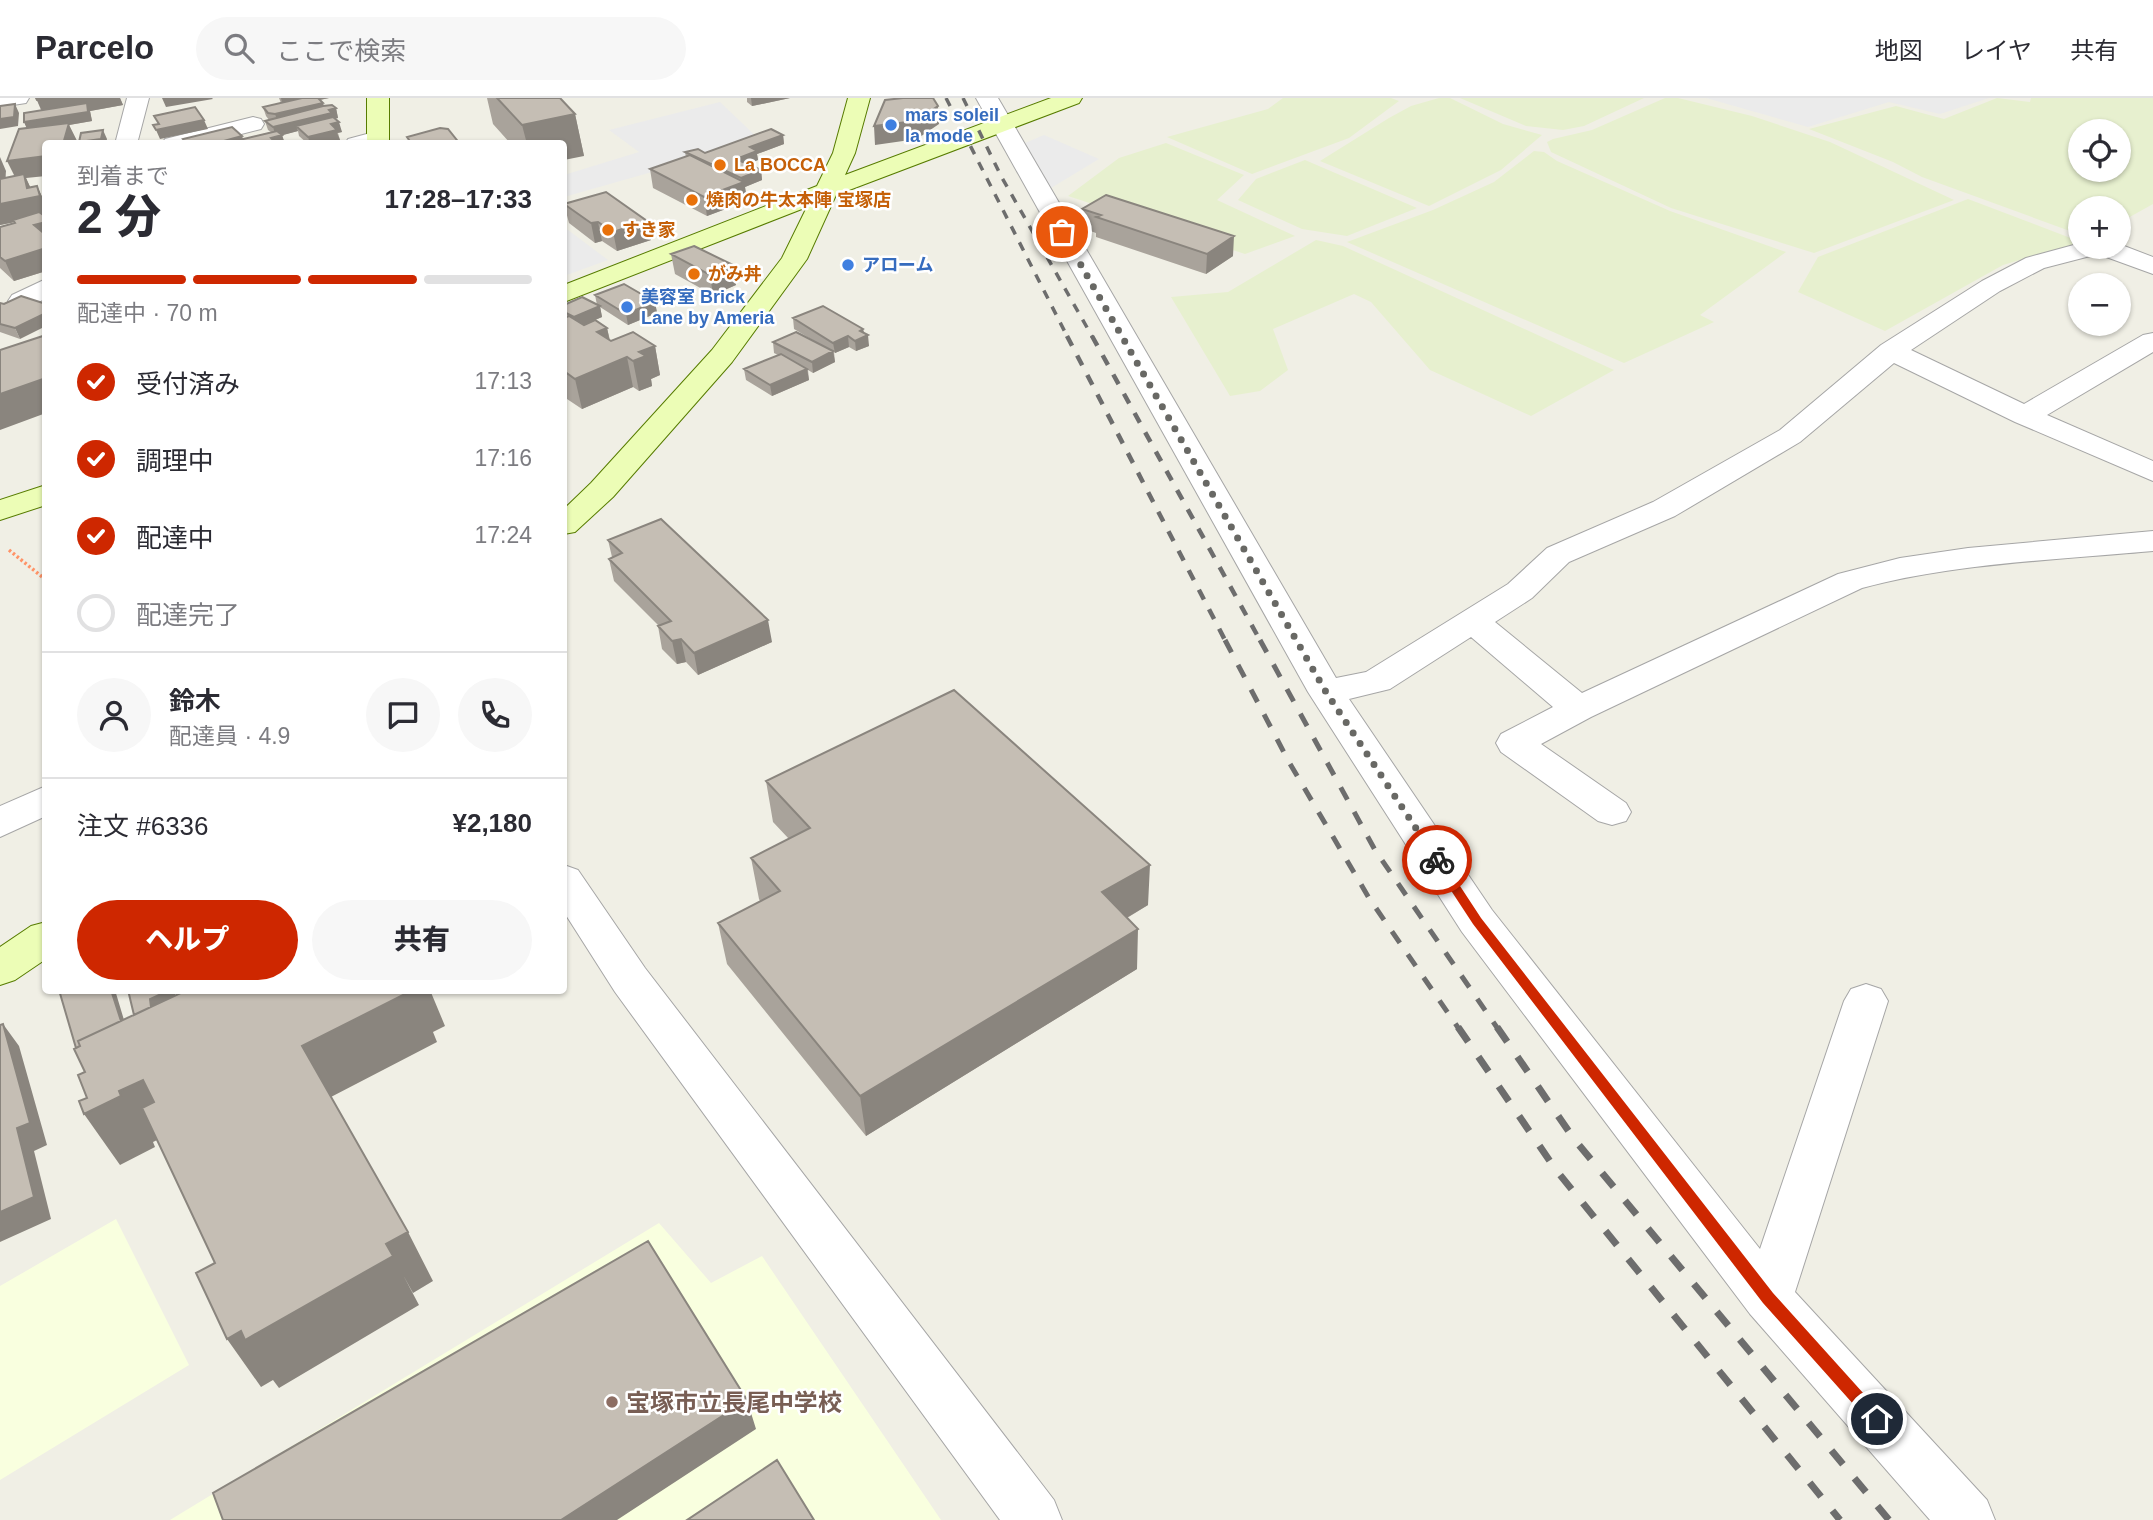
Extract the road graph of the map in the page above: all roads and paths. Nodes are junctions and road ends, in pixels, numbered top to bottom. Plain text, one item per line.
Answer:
1 (18, 98) edge
2 (138, 98) edge
3 (378, 98) edge
4 (859, 98) edge
5 (1071, 98) edge
6 (0, 101) edge
7 (994, 111) edge
8 (253, 124) dead end
9 (127, 140) edge
10 (189, 140) edge
11 (371, 140) edge
12 (825, 191) junction
13 (2068, 254) edge
14 (2131, 257) edge
15 (2153, 266) edge
16 (42, 288) edge
17 (567, 293) edge
18 (21, 300) edge
19 (2153, 341) edge
20 (1891, 351) junction
21 (2025, 416) junction
22 (2153, 472) edge
23 (42, 495) edge
24 (0, 511) edge
25 (567, 521) edge
26 (2153, 541) edge
27 (0, 543) edge
28 (2111, 546) junction
29 (2153, 567) edge
30 (42, 577) edge
31 (1474, 622) junction
32 (1326, 692) junction
33 (1578, 709) junction
34 (42, 801) edge
35 (1612, 812) dead end
36 (0, 823) edge
37 (567, 885) edge
38 (42, 940) edge
39 (0, 968) edge
40 (1866, 1001) dead end
41 (1768, 1298) junction
42 (1034, 1520) edge
43 (1967, 1520) edge

1 - 6 street
2 - 9 street
3 - 11 street
4 - 12 street
5 - 7 street
7 - 12 street
7 - 32 street
8 - 10 street
12 - 17 street
12 - 25 street
13 - 20 street
14 - 15 street
16 - 18 street
19 - 21 street
20 - 21 street
20 - 31 street
21 - 22 street
23 - 24 street
26 - 28 street
27 - 30 path
28 - 29 street
28 - 33 street
31 - 32 street
31 - 33 street
32 - 41 street
33 - 35 street
34 - 36 street
37 - 42 street
38 - 39 street
40 - 41 street
41 - 43 street

